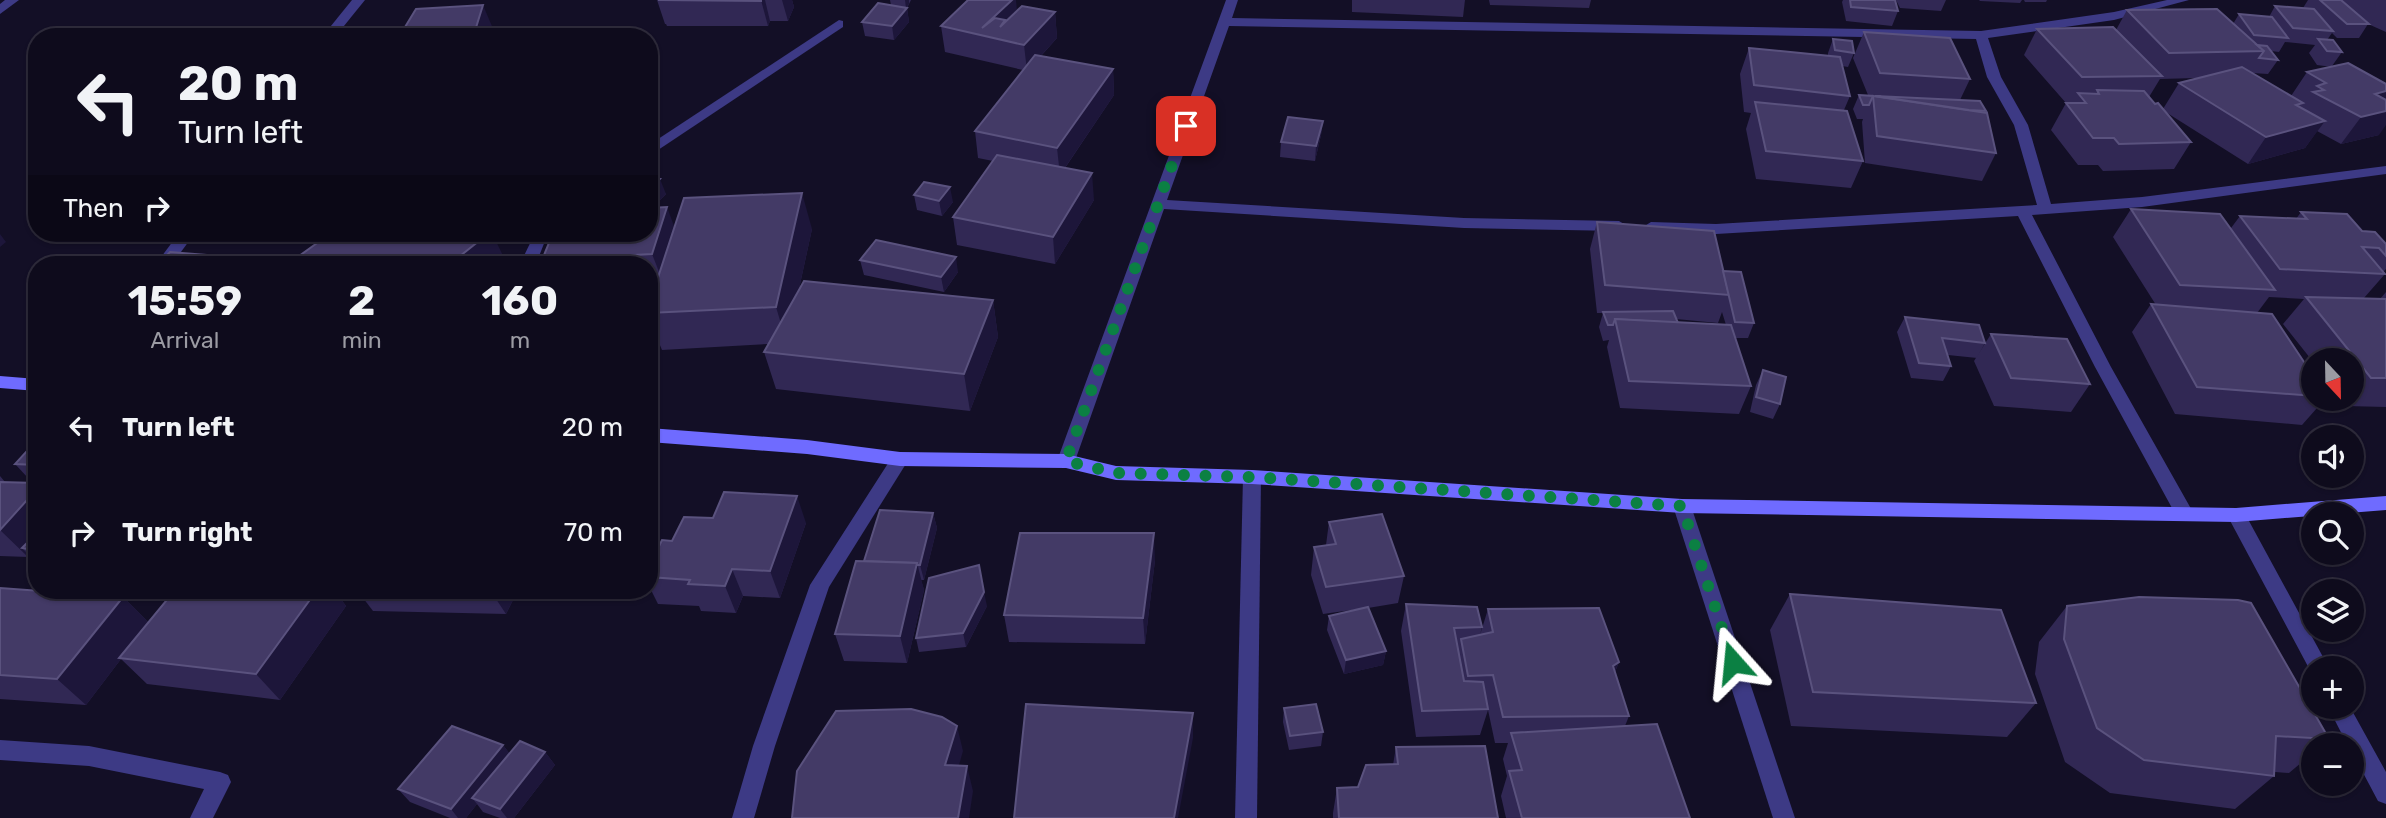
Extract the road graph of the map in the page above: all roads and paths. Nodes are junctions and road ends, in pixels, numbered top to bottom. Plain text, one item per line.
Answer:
1 (13, 0) edge
2 (359, 0) edge
3 (1232, 0) edge
4 (2183, 0) edge
5 (0, 10) edge
6 (1224, 22) junction
7 (839, 24) dead end
8 (336, 28) edge
9 (1981, 35) junction
10 (658, 146) edge
11 (2386, 170) edge
12 (1157, 204) junction
13 (2045, 209) junction
14 (2023, 211) junction
15 (0, 382) edge
16 (28, 384) edge
17 (658, 436) edge
18 (900, 459) junction
19 (1066, 461) junction
20 (1252, 477) junction
21 (2386, 503) edge
22 (1682, 506) junction
23 (2185, 514) junction
24 (2236, 515) junction
25 (2312, 656) edge
26 (2345, 719) edge
27 (0, 750) edge
28 (2386, 794) edge
29 (201, 818) edge
30 (743, 818) edge
31 (1246, 818) edge
32 (1784, 818) edge

1 - 5 street
2 - 8 street
3 - 6 street
4 - 9 street
6 - 9 street
6 - 12 street
7 - 10 street
9 - 13 street
11 - 13 street
12 - 14 street
12 - 19 street
13 - 14 street
14 - 23 street
15 - 16 main road
17 - 18 main road
18 - 19 main road
18 - 30 street
19 - 20 main road
20 - 22 main road
20 - 31 street
21 - 24 main road
22 - 23 main road
22 - 32 street
23 - 24 main road
24 - 25 street
26 - 28 street
27 - 29 street

